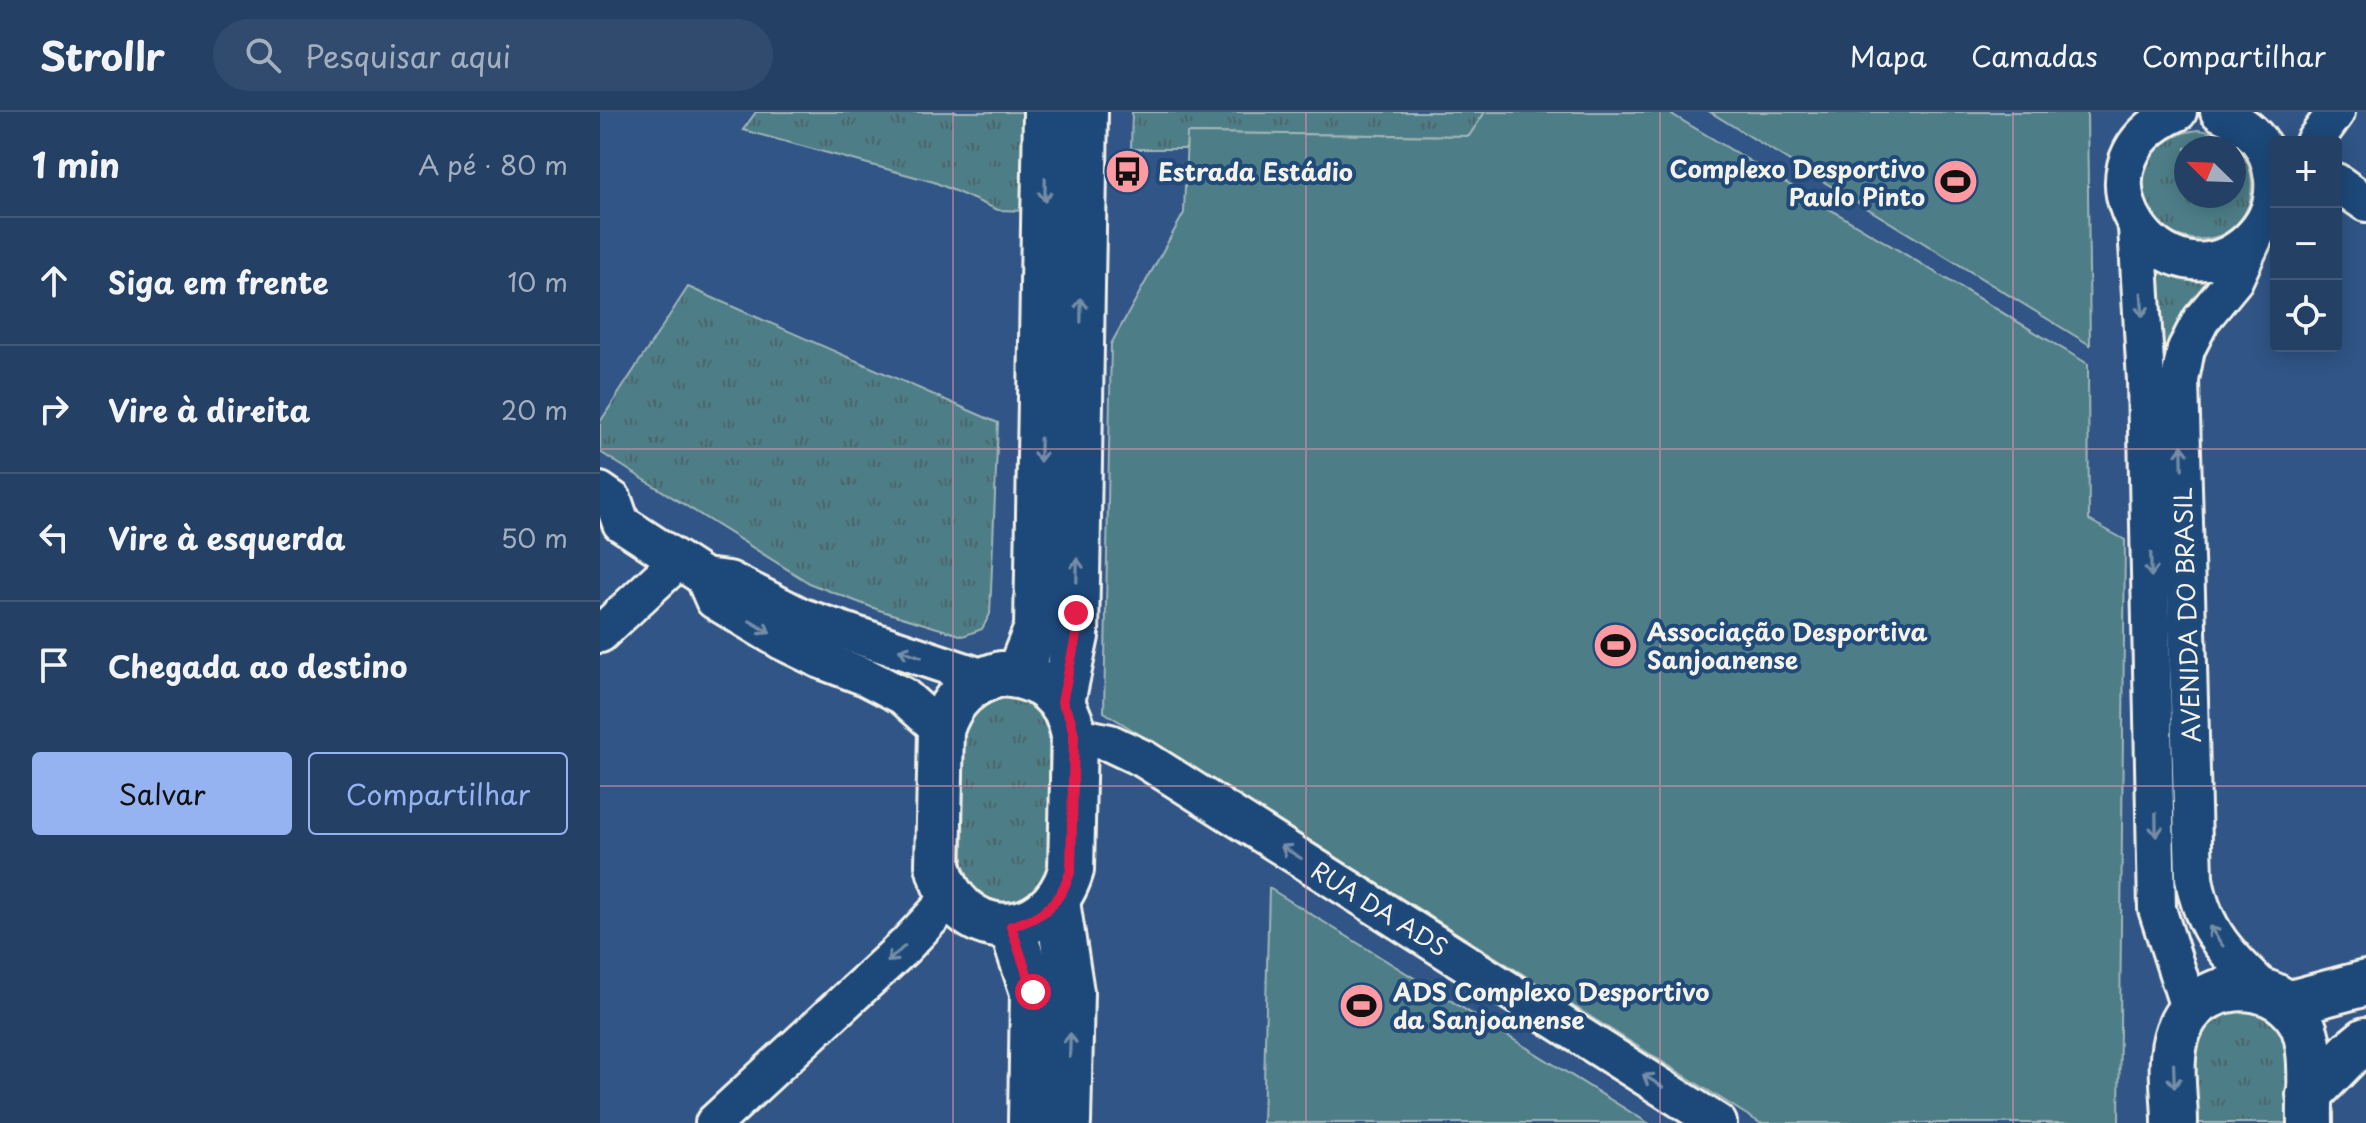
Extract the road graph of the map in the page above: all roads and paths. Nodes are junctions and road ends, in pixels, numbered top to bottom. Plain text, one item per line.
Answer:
1 (1046, 112) edge
2 (1085, 112) edge
3 (2136, 112) edge
4 (2178, 112) edge
5 (2336, 112) edge
6 (2231, 115) edge
7 (2318, 136) edge
8 (2131, 154) junction
9 (2270, 157) edge
10 (2342, 186) edge
11 (2366, 203) edge
12 (2270, 208) edge
13 (2137, 227) junction
14 (2256, 233) junction
15 (600, 491) edge
16 (610, 524) edge
17 (691, 569) junction
18 (600, 634) edge
19 (1001, 677) junction
20 (1068, 719) junction
21 (941, 730) junction
22 (950, 898) junction
23 (1057, 902) junction
24 (1011, 926) junction
25 (2366, 983) edge
26 (2278, 998) junction
27 (2190, 1011) junction
28 (2366, 1040) edge
29 (2310, 1109) edge
30 (714, 1123) edge
31 (1031, 1123) edge
32 (1068, 1123) edge
33 (1718, 1123) edge
34 (2175, 1123) edge

1 -> 19 main road
20 -> 2 main road
3 - 8 street, AVENIDA DO BRASIL
4 - 8 street
5 - 7 street
6 - 9 street, AVENIDA DO BRASIL
8 - 13 street, AVENIDA DO BRASIL
10 - 11 street
12 - 14 street, AVENIDA DO BRASIL
13 - 14 street, AVENIDA DO BRASIL
13 -> 27 street, AVENIDA DO BRASIL
26 -> 14 street, AVENIDA DO BRASIL
15 - 16 street
16 - 17 street
17 - 18 street
19 -> 17 street
17 -> 21 street
19 - 20 main road
19 - 21 main road
20 - 23 main road
33 -> 20 street, RUA DA ADS
21 - 22 main road
22 - 24 main road
22 -> 30 street
23 - 24 main road
32 -> 23 main road
24 - 31 main road
25 - 26 main road
26 - 27 main road
26 - 29 main road, AVENIDA DO BRASIL
27 -> 34 main road
28 - 29 main road

